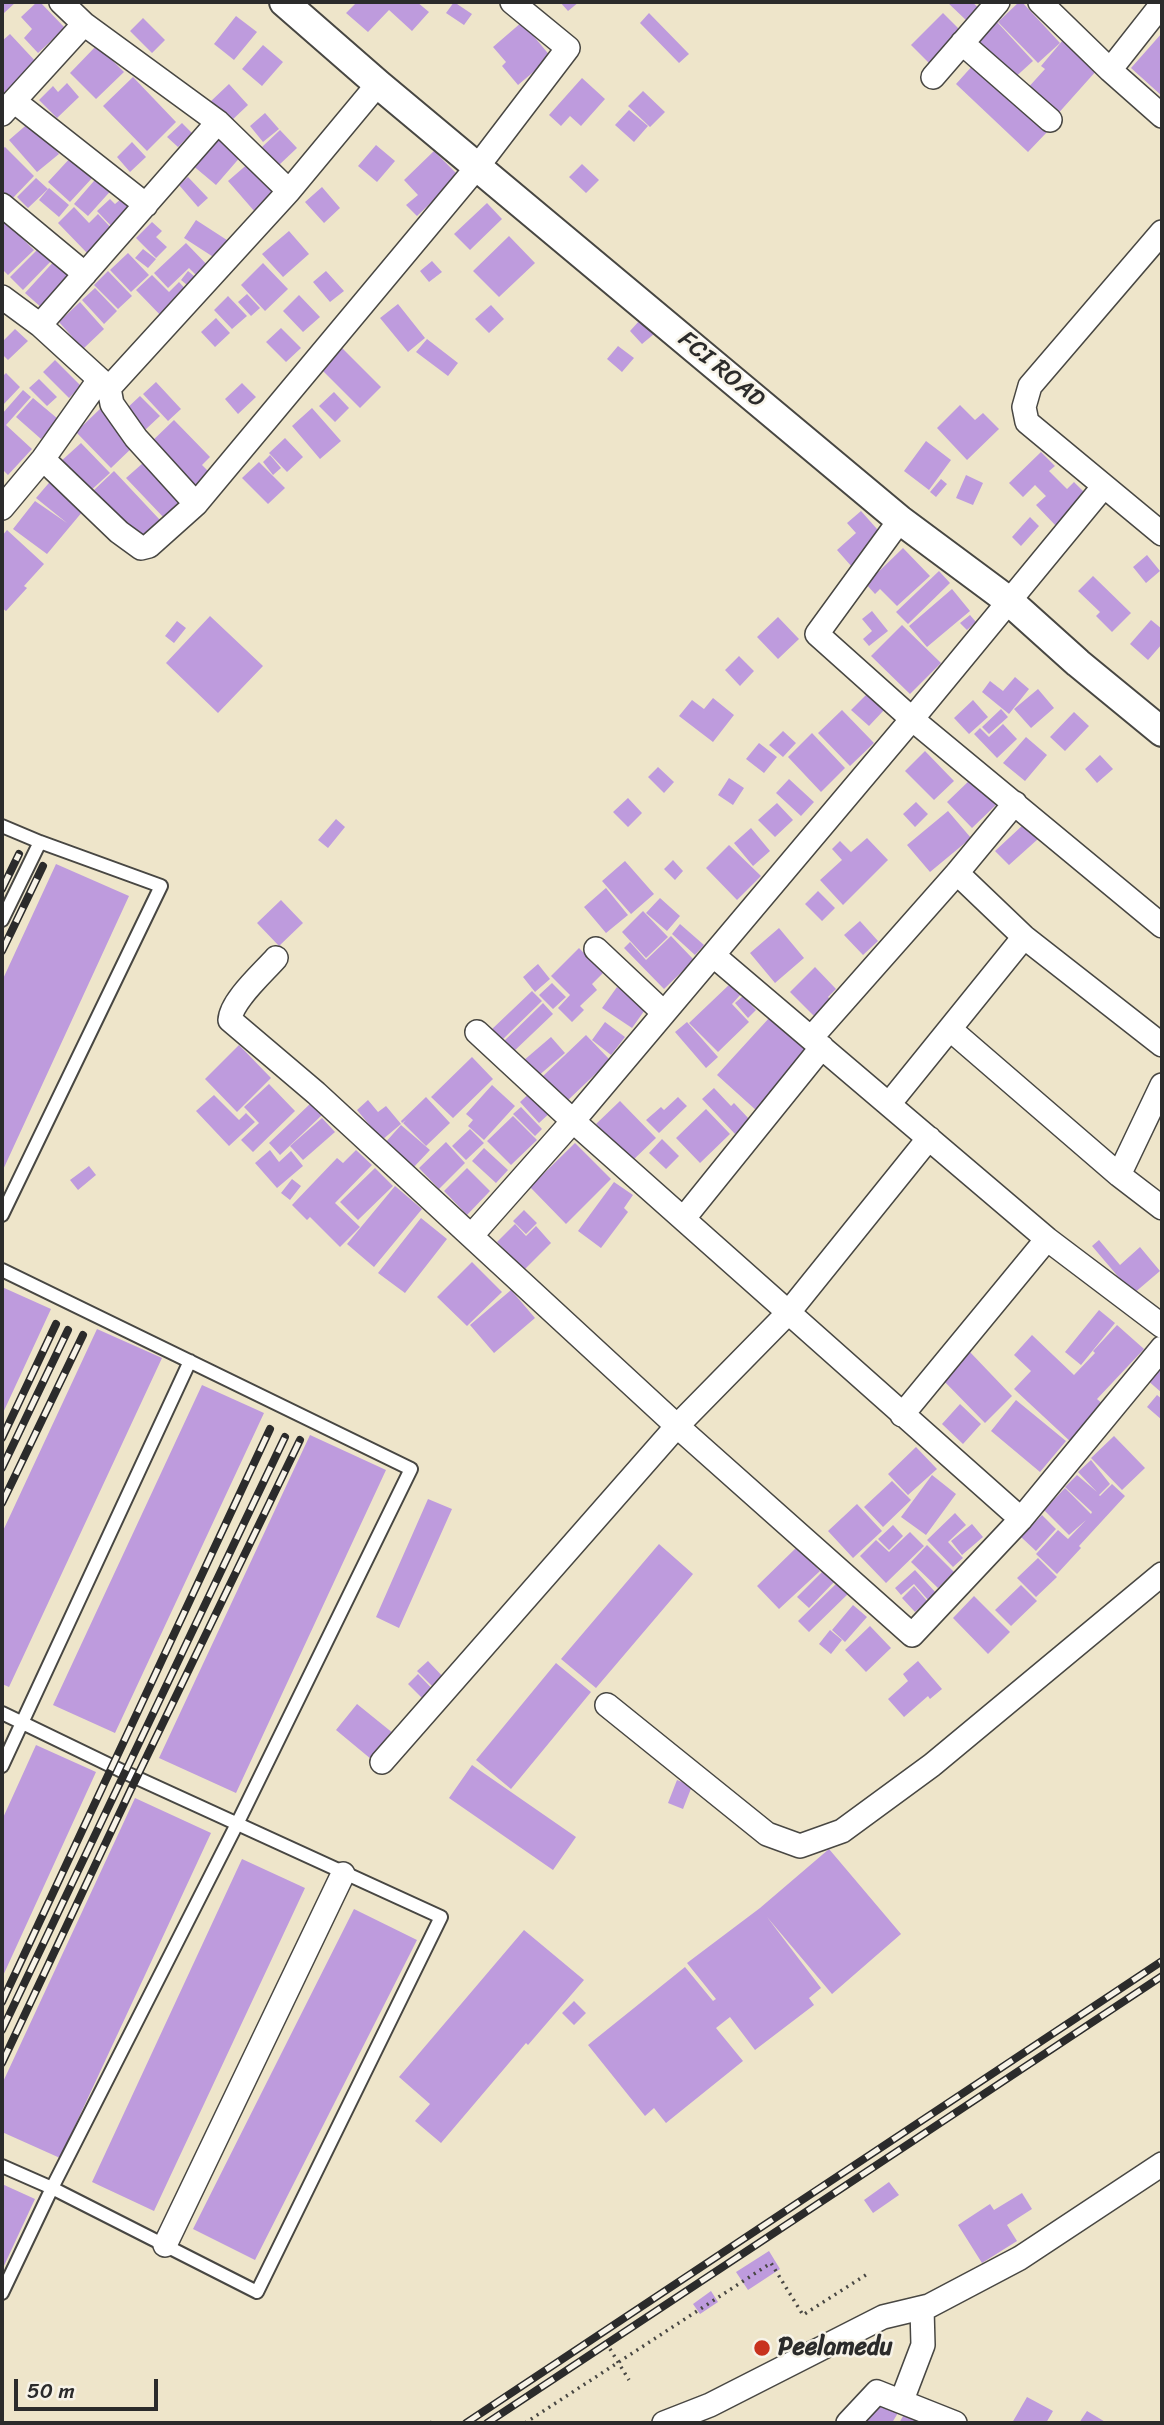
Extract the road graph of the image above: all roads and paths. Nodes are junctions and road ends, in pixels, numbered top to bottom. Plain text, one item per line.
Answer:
1 (61, 2) edge
2 (284, 2) edge
3 (512, 2) edge
4 (998, 2) edge
5 (1040, 2) edge
6 (1162, 4) edge
7 (84, 24) junction
8 (962, 43) junction
9 (1110, 70) junction
10 (933, 77) dead end
11 (378, 84) junction
12 (8, 107) edge
13 (1161, 113) edge
14 (1050, 120) dead end
15 (218, 122) junction
16 (478, 166) junction
17 (289, 191) junction
18 (2, 205) edge
19 (146, 205) junction
20 (1162, 232) edge
21 (85, 274) junction
22 (4, 304) edge
23 (40, 325) junction
24 (104, 384) junction
25 (43, 459) junction
26 (1104, 485) junction
27 (196, 504) junction
28 (2, 508) edge
29 (900, 520) junction
30 (1162, 534) edge
31 (1009, 601) junction
32 (912, 719) junction
33 (1162, 732) edge
34 (1015, 803) junction
35 (2, 826) edge
36 (40, 842) junction
37 (957, 873) junction
38 (2, 920) edge
39 (1162, 926) edge
40 (1024, 937) junction
41 (596, 949) dead end
42 (713, 955) junction
43 (276, 958) dead end
44 (663, 1012) junction
45 (951, 1030) junction
46 (477, 1032) dead end
47 (816, 1042) junction
48 (1162, 1045) edge
49 (1162, 1085) edge
50 (889, 1104) junction
51 (573, 1121) junction
52 (929, 1138) junction
53 (1119, 1175) junction
54 (1162, 1208) edge
55 (2, 1215) edge
56 (684, 1218) junction
57 (472, 1235) junction
58 (1047, 1239) junction
59 (2, 1270) edge
60 (788, 1313) junction
61 (1162, 1326) edge
62 (1162, 1348) edge
63 (190, 1362) junction
64 (902, 1415) junction
65 (677, 1426) junction
66 (1021, 1519) junction
67 (1162, 1574) edge
68 (607, 1705) dead end
69 (2, 1713) edge
70 (23, 1723) junction
71 (382, 1762) dead end
72 (2, 1766) edge
73 (237, 1824) junction
74 (343, 1874) junction
75 (1162, 2164) edge
76 (2, 2166) edge
77 (52, 2188) junction
78 (165, 2245) junction
79 (869, 2273) dead end
80 (2, 2293) edge
81 (922, 2308) junction
82 (610, 2349) dead end
83 (619, 2363) junction
84 (629, 2380) dead end
85 (902, 2400) junction
86 (525, 2423) edge
87 (664, 2423) edge
88 (848, 2423) edge
89 (955, 2423) edge

1 - 7 street
2 - 11 street, FCI ROAD
3 - 16 street
4 - 8 street
5 - 9 street
6 - 9 street
7 - 12 street
7 - 15 street
8 - 10 street
8 - 14 street
9 - 13 street
11 - 16 street, FCI ROAD
11 - 17 street
12 - 19 street
15 - 17 street
15 - 19 street
16 - 27 street
16 - 29 street, FCI ROAD
17 - 24 street
18 - 21 street
19 - 21 street
20 - 26 street
21 - 23 street
22 - 23 street
23 - 24 street
24 - 25 street
24 - 27 street
25 - 27 street
25 - 28 street
26 - 30 street
26 - 31 street
29 - 31 street, FCI ROAD
29 - 32 street
31 - 32 street
31 - 33 street, FCI ROAD
32 - 34 street
32 - 42 street
34 - 37 street
34 - 39 street
35 - 36 lane
36 - 38 lane
36 - 55 lane
37 - 40 street
37 - 47 street
40 - 45 street
40 - 48 street
41 - 44 street
42 - 44 street
42 - 47 street
43 - 57 street
44 - 51 street
45 - 50 street
45 - 53 street
46 - 51 street
47 - 50 street
47 - 56 street
49 - 53 street
50 - 52 street
51 - 56 street
51 - 57 street
52 - 58 street
52 - 60 street
53 - 54 street
56 - 60 street
57 - 65 street
58 - 61 street
58 - 64 street
59 - 63 lane
60 - 64 street
60 - 65 street
62 - 66 street
63 - 70 lane
63 - 73 lane
64 - 66 street
65 - 66 street
65 - 71 street
67 - 68 street
69 - 70 lane
70 - 72 lane
70 - 73 lane
73 - 74 lane
73 - 77 lane
74 - 78 street
74 - 78 lane
75 - 81 street
76 - 77 lane
77 - 78 lane
77 - 80 lane
79 - 83 path
81 - 85 street
81 - 87 street
82 - 83 path
83 - 84 path
83 - 86 path
85 - 88 street
85 - 89 street

